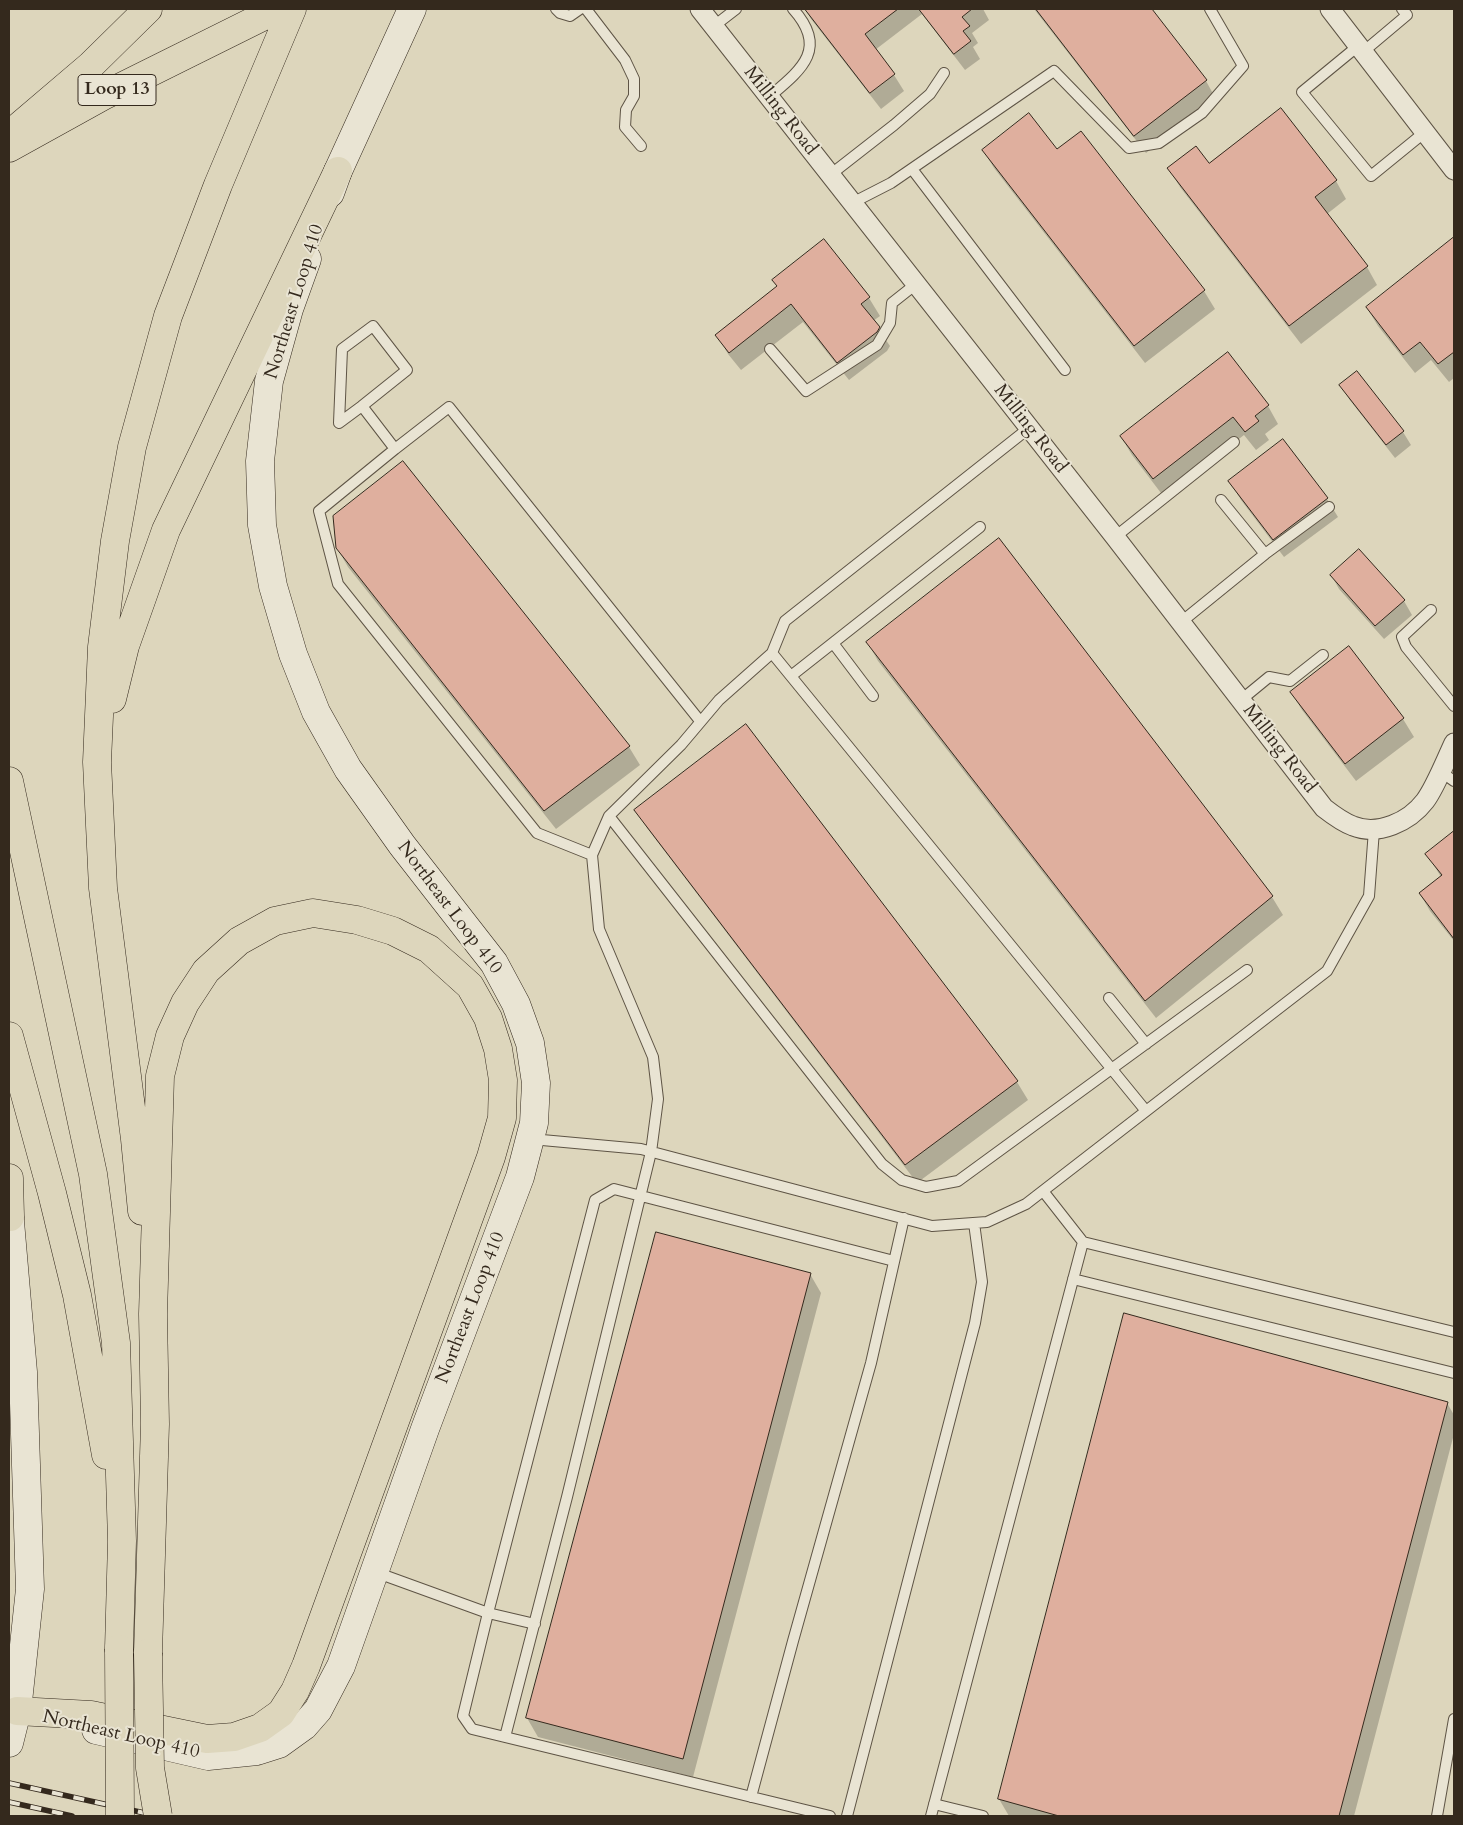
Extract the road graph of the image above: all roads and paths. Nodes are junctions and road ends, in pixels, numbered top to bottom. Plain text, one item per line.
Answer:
1 (148, 9) edge
2 (278, 9) edge
3 (292, 9) edge
4 (412, 9) edge
5 (556, 9) edge
6 (580, 9) edge
7 (586, 9) edge
8 (700, 9) edge
9 (736, 9) edge
10 (793, 9) edge
11 (1210, 9) edge
12 (1330, 9) edge
13 (1402, 9) edge
14 (714, 26) junction
15 (1361, 49) junction
16 (944, 73) dead end
17 (769, 97) junction
18 (1425, 132) junction
19 (9, 135) edge
20 (641, 146) dead end
21 (9, 148) edge
22 (912, 169) junction
23 (1454, 170) edge
24 (338, 171) junction
25 (830, 175) junction
26 (852, 203) junction
27 (916, 284) junction
28 (770, 349) dead end
29 (1066, 370) dead end
30 (362, 406) junction
31 (1029, 428) junction
32 (1234, 442) dead end
33 (395, 449) junction
34 (1221, 500) dead end
35 (1329, 507) dead end
36 (980, 527) dead end
37 (1115, 537) junction
38 (1266, 554) junction
39 (1431, 610) dead end
40 (1180, 622) junction
41 (833, 643) junction
42 (772, 653) junction
43 (1323, 655) dead end
44 (791, 676) junction
45 (873, 696) dead end
46 (1241, 700) junction
47 (1454, 706) edge
48 (700, 721) junction
49 (1454, 743) edge
50 (97, 762) junction
51 (1447, 776) edge
52 (9, 781) edge
53 (609, 816) junction
54 (1374, 830) junction
55 (592, 855) junction
56 (1247, 970) dead end
57 (1109, 998) dead end
58 (9, 1036) edge
59 (1146, 1044) junction
60 (1111, 1069) junction
61 (1146, 1111) junction
62 (530, 1139) junction
63 (651, 1152) junction
64 (9, 1178) edge
65 (1043, 1191) junction
66 (641, 1196) junction
67 (10, 1213) edge
68 (904, 1218) junction
69 (974, 1223) junction
70 (1083, 1242) junction
71 (894, 1261) junction
72 (1073, 1279) junction
73 (154, 1314) junction
74 (1454, 1332) edge
75 (16, 1373) edge
76 (1454, 1373) edge
77 (122, 1541) junction
78 (374, 1572) junction
79 (28, 1612) junction
80 (488, 1613) junction
81 (535, 1624) junction
82 (9, 1645) edge
83 (17, 1711) junction
84 (1454, 1719) edge
85 (505, 1737) junction
86 (9, 1743) edge
87 (751, 1797) junction
88 (934, 1804) junction
89 (120, 1816) edge
90 (158, 1816) edge
91 (830, 1816) edge
92 (848, 1816) edge
93 (930, 1816) edge
94 (983, 1816) edge
95 (1437, 1816) edge

1 - 19 highway
2 - 21 highway, Loop 13
3 - 50 highway
4 - 24 main road, Northeast Loop 410
5 - 6 lane
7 - 20 lane
8 - 14 street, Milling Road
9 - 14 lane
10 - 17 lane
11 - 22 lane
12 - 15 street
13 - 15 lane
14 - 17 street, Milling Road
15 - 18 street
15 - 18 lane
16 - 25 lane
17 - 25 street, Milling Road
18 - 23 street
22 - 26 lane
22 - 29 lane
24 - 50 highway
24 - 62 main road, Northeast Loop 410
25 - 26 street, Milling Road
26 - 27 street, Milling Road
27 - 28 lane
27 - 31 street, Milling Road
30 - 30 lane
30 - 33 lane
31 - 37 street, Milling Road
31 - 42 lane
32 - 37 lane
33 - 48 lane
33 - 55 lane
34 - 38 lane
35 - 38 lane
36 - 41 lane
37 - 40 street, Milling Road
38 - 40 lane
39 - 47 lane
40 - 46 street, Milling Road
41 - 44 lane
41 - 45 lane
42 - 44 lane
42 - 48 lane
43 - 46 lane
44 - 60 lane
46 - 54 street, Milling Road
48 - 53 lane
49 - 51 street
50 - 73 highway
51 - 54 street
52 - 77 highway
53 - 55 lane
53 - 60 lane
54 - 61 lane
55 - 63 lane
56 - 59 lane
57 - 59 lane
58 - 77 highway
59 - 60 lane
60 - 61 lane
61 - 65 lane
62 - 63 lane
62 - 78 main road, Northeast Loop 410
63 - 66 lane
63 - 68 lane
64 - 67 highway
65 - 69 lane
65 - 70 lane
66 - 71 lane
66 - 80 lane
66 - 81 lane
67 - 75 main road, Northeast Loop 410
68 - 69 lane
68 - 71 lane
69 - 92 lane
70 - 72 lane
70 - 74 lane
71 - 87 lane
72 - 76 lane
72 - 88 lane
73 - 83 highway
73 - 90 highway, bridge
75 - 79 main road, Northeast Loop 410
77 - 89 highway, bridge
78 - 80 lane
78 - 83 main road, Northeast Loop 410
79 - 82 main road
79 - 83 main road, Northeast Loop 410
80 - 81 lane
80 - 85 lane
81 - 85 lane
83 - 86 main road, Northeast Loop 410
84 - 95 lane
85 - 87 lane
87 - 91 lane
88 - 93 lane
88 - 94 lane

